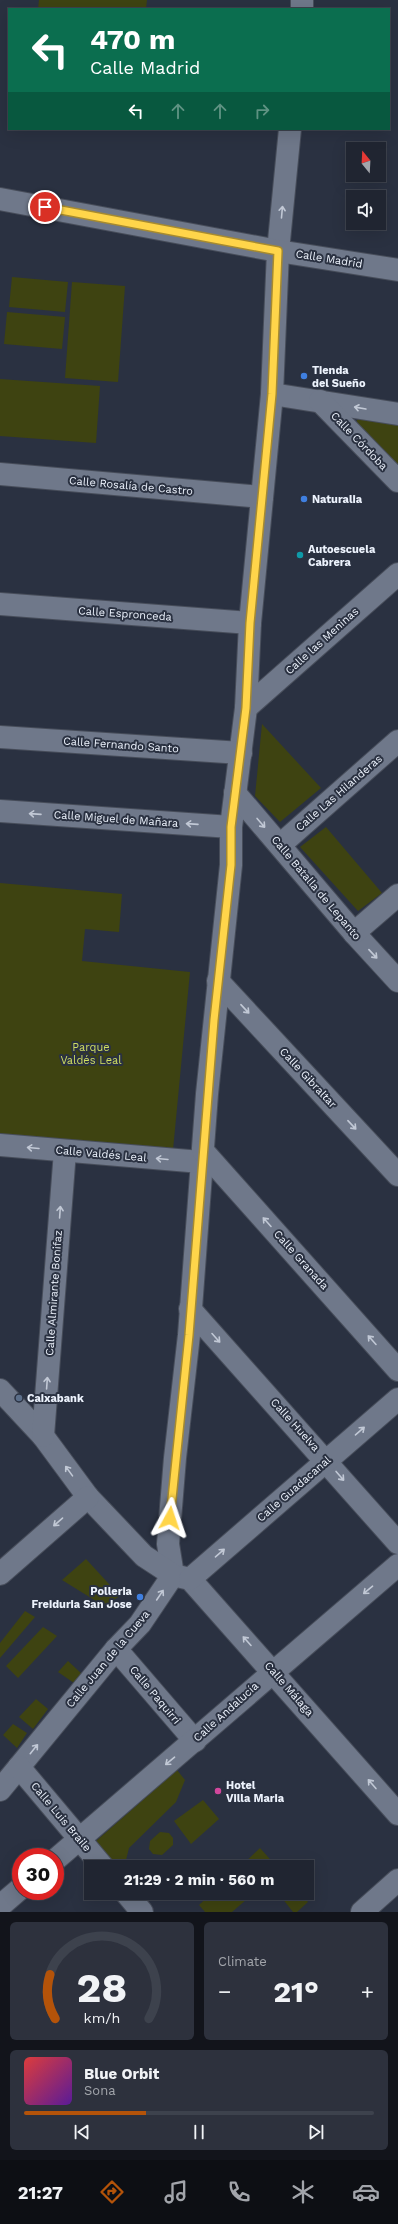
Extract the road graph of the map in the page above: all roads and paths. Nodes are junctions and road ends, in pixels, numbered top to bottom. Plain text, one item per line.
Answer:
1 (290, 130) edge
2 (0, 199) edge
3 (278, 251) junction
4 (398, 270) edge
5 (272, 394) junction
6 (320, 401) junction
7 (398, 414) edge
8 (0, 474) edge
9 (398, 481) edge
10 (262, 497) junction
11 (398, 574) edge
12 (0, 604) edge
13 (250, 623) junction
14 (246, 708) junction
15 (0, 736) edge
16 (398, 741) edge
17 (241, 753) junction
18 (235, 793) junction
19 (0, 811) edge
20 (231, 827) junction
21 (280, 845) junction
22 (398, 895) edge
23 (354, 933) junction
24 (218, 981) junction
25 (398, 981) edge
26 (0, 1145) edge
27 (65, 1151) junction
28 (202, 1156) junction
29 (398, 1175) edge
30 (190, 1309) junction
31 (398, 1370) edge
32 (0, 1390) edge
33 (398, 1399) edge
34 (43, 1436) junction
35 (326, 1460) junction
36 (88, 1497) junction
37 (398, 1542) edge
38 (398, 1565) edge
39 (0, 1574) edge
40 (182, 1577) junction
41 (116, 1649) junction
42 (273, 1670) junction
43 (195, 1741) junction
44 (19, 1767) junction
45 (0, 1790) edge
46 (398, 1814) edge
47 (79, 1839) junction
48 (64, 1852) edge
49 (97, 1860) edge
50 (398, 1880) edge
51 (132, 1900) edge
52 (142, 1912) edge
53 (362, 1912) edge

3 -> 1 street
2 - 3 street, Calle Madrid
3 - 4 street, Calle Madrid
3 - 5 street
5 - 6 street
5 - 10 street
7 -> 6 street
6 - 9 street, Calle Córdoba
8 - 10 street, Calle Rosalía de Castro
10 - 13 street
11 - 14 street, Calle las Meninas
12 - 13 street, Calle Espronceda
13 - 14 street
14 - 17 street
15 - 17 street, Calle Fernando Santo
16 - 21 street, Calle Las Hilanderas
17 - 18 street
18 - 20 street
18 -> 21 street, Calle Batalla de Lepanto
20 -> 19 street, Calle Miguel de Mañara
20 - 24 street
21 - 23 street, Calle Batalla de Lepanto
22 - 23 street
23 -> 25 street, Calle Batalla de Lepanto
24 - 28 street
24 -> 29 street, Calle Gibraltar
27 -> 26 street, Calle Valdés Leal
28 -> 27 street, Calle Valdés Leal
34 -> 27 street, Calle Almirante Bonifaz
28 - 30 street
31 -> 28 street, Calle Granada
30 -> 35 street, Calle Huelva
30 - 40 street
32 - 34 street
35 -> 33 street, Calle Guadacanal
36 -> 34 street
35 -> 37 street, Calle Huelva
40 -> 35 street, Calle Guadacanal
36 -> 39 street
36 - 40 street
38 -> 42 street, Calle Andalucía
41 -> 40 street, Calle Juan de la Cueva
42 -> 40 street, Calle Málaga
41 - 43 street, Calle Paquirri
44 -> 41 street, Calle Juan de la Cueva
42 - 43 street, Calle Andalucía
46 -> 42 street, Calle Málaga
43 -> 47 street, Calle Andalucía
44 - 45 street, Calle Juan de la Cueva
44 - 47 street, Calle Luis Braile
47 - 48 street, Calle Andalucía
47 - 49 street, Calle Luis Braile
50 - 53 street
51 - 52 street

